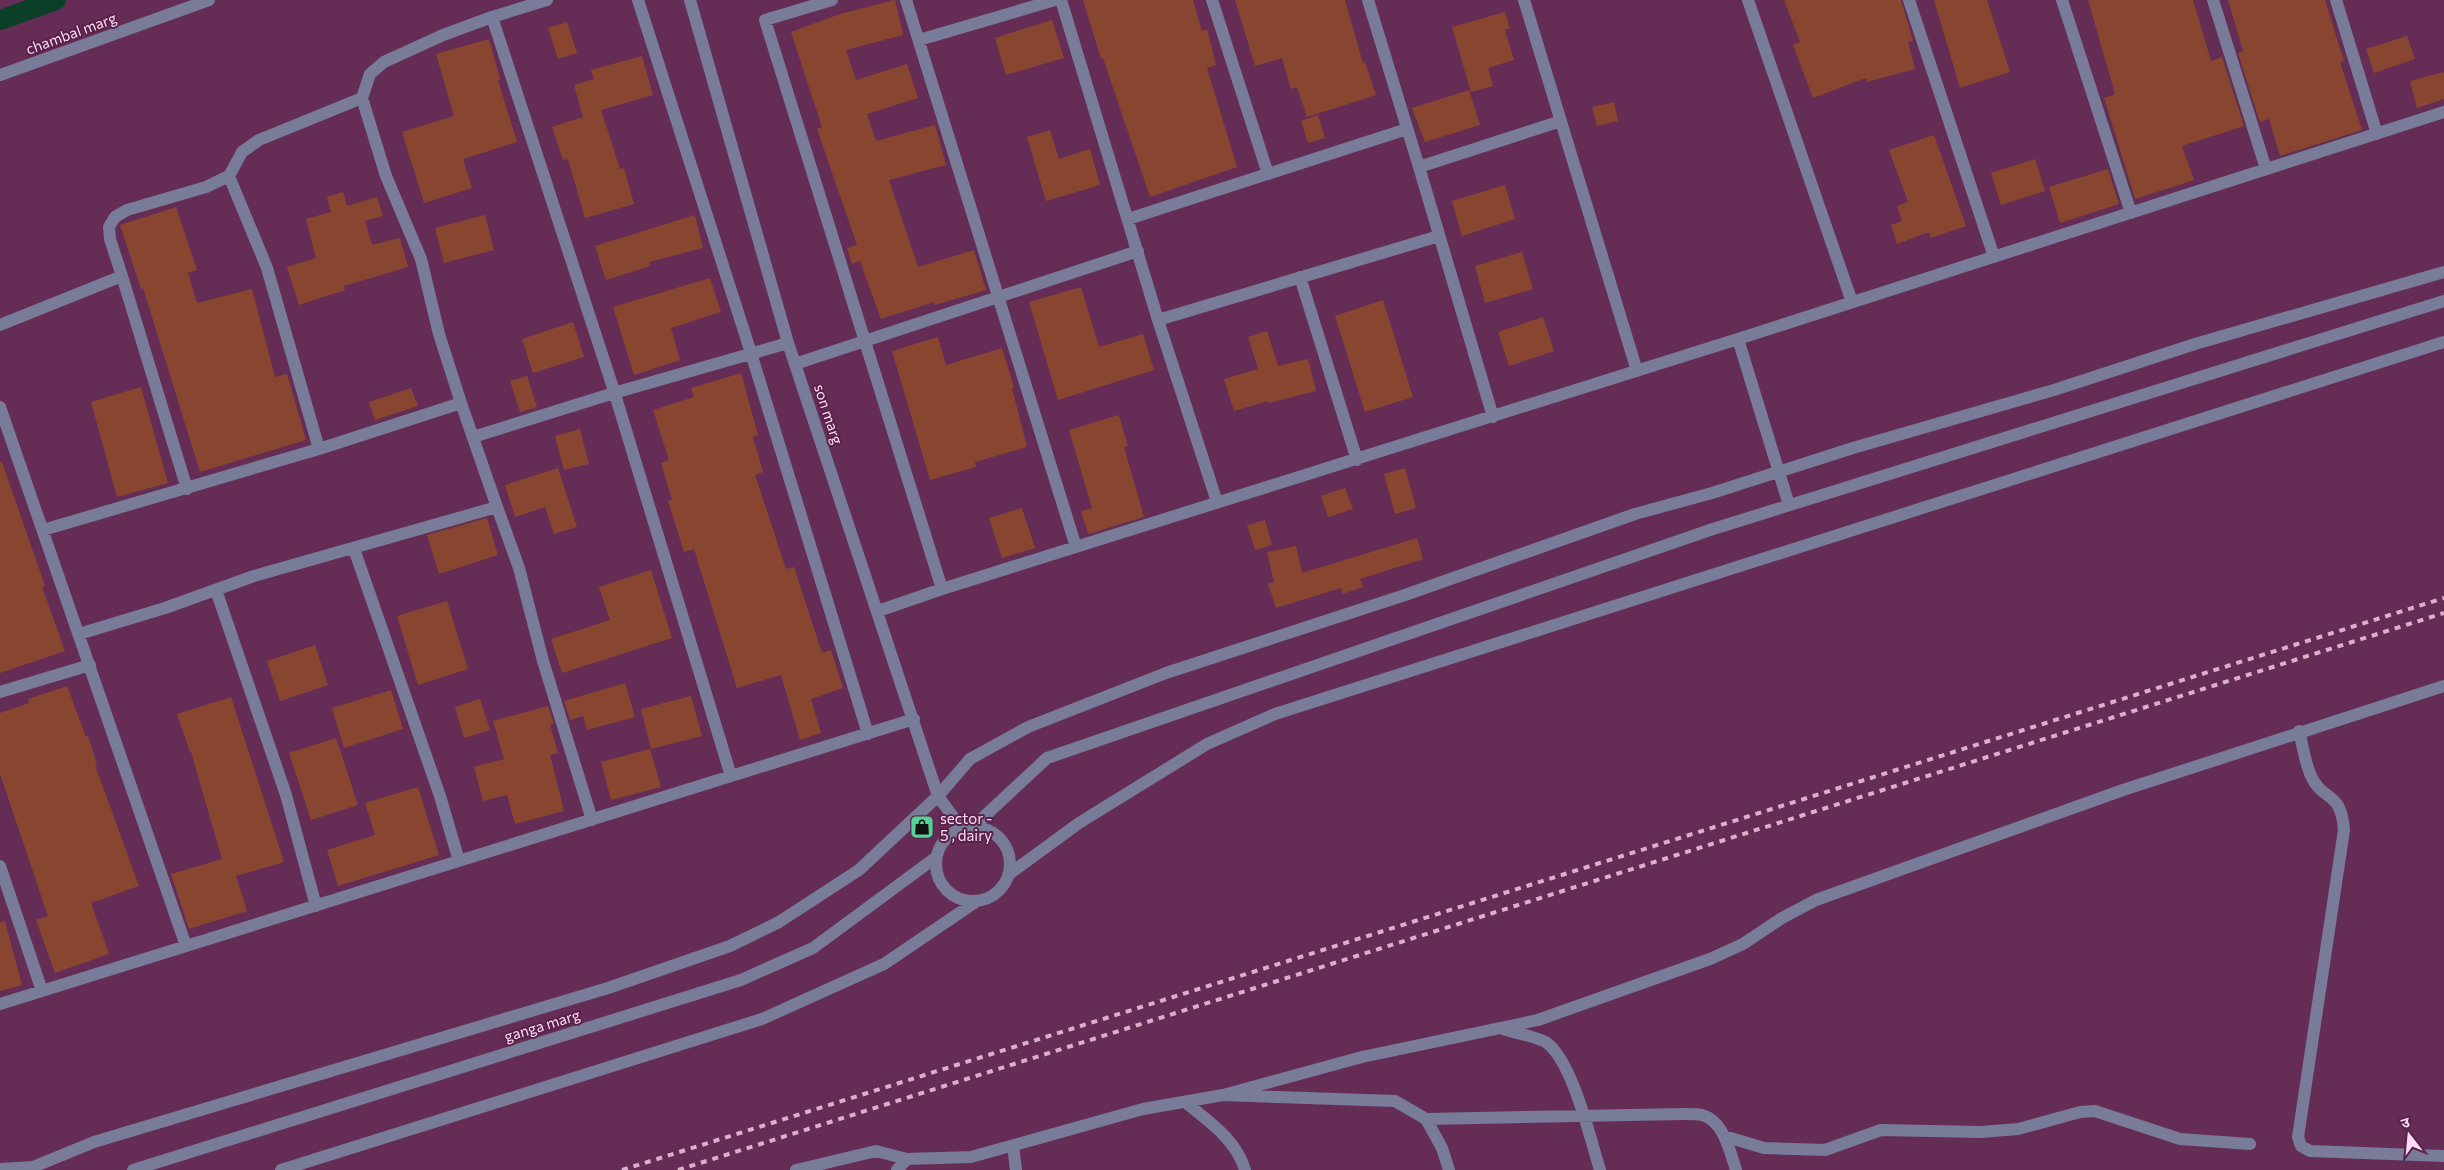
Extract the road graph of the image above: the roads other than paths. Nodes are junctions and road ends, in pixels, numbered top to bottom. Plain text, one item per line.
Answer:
1 (209, 0) edge
2 (547, 0) edge
3 (638, 0) edge
4 (690, 0) edge
5 (832, 0) edge
6 (906, 0) edge
7 (1056, 0) edge
8 (1061, 0) edge
9 (1212, 0) edge
10 (1368, 0) edge
11 (1524, 0) edge
12 (1748, 0) edge
13 (1909, 0) edge
14 (2062, 0) edge
15 (2213, 0) edge
16 (2336, 0) edge
17 (492, 17) junction
18 (919, 40) junction
19 (0, 75) edge
20 (362, 98) junction
21 (2444, 112) edge
22 (1561, 121) junction
23 (1407, 129) junction
24 (2377, 134) junction
25 (1419, 167) junction
26 (2266, 169) junction
27 (1268, 174) junction
28 (229, 176) junction
29 (2131, 212) junction
30 (1128, 219) junction
31 (1439, 236) junction
32 (1138, 251) junction
33 (1994, 257) junction
34 (2444, 272) edge
35 (122, 276) junction
36 (1300, 278) junction
37 (998, 297) junction
38 (2444, 301) edge
39 (1852, 302) junction
40 (1158, 320) junction
41 (0, 325) edge
42 (1738, 339) junction
43 (865, 340) junction
44 (2444, 342) edge
45 (788, 343) junction
46 (752, 353) junction
47 (795, 364) junction
48 (1637, 371) junction
49 (614, 393) junction
50 (461, 403) junction
51 (0, 407) edge
52 (1492, 417) junction
53 (473, 437) junction
54 (319, 448) junction
55 (1357, 460) junction
56 (1778, 472) junction
57 (187, 489) junction
58 (1217, 502) junction
59 (1789, 505) junction
60 (497, 507) junction
61 (43, 530) junction
62 (1076, 547) junction
63 (354, 549) junction
64 (942, 589) junction
65 (216, 590) junction
66 (878, 611) junction
67 (79, 634) junction
68 (90, 665) junction
69 (2444, 686) edge
70 (0, 692) edge
71 (914, 719) junction
72 (2299, 731) junction
73 (868, 734) junction
74 (731, 776) junction
75 (938, 796) junction
76 (592, 820) junction
77 (974, 826) junction
78 (961, 828) junction
79 (935, 858) junction
80 (459, 861) junction
81 (0, 866) edge
82 (1008, 876) junction
83 (977, 901) junction
84 (316, 906) junction
85 (186, 946) junction
86 (42, 991) junction
87 (0, 1004) edge
88 (1503, 1029) junction
89 (1223, 1095) junction
90 (1185, 1102) junction
91 (1582, 1117) junction
92 (1426, 1119) junction
93 (1724, 1136) junction
94 (2250, 1144) dead end
95 (1013, 1146) junction
96 (2444, 1156) edge
97 (907, 1159) junction
98 (1, 1166) edge
99 (1444, 1169) edge
100 (133, 1170) edge
101 (281, 1170) edge
102 (796, 1170) edge
103 (897, 1170) edge
104 (1016, 1170) edge
105 (1245, 1170) edge
106 (1600, 1170) edge
107 (1736, 1170) edge

1 - 19 street, chambal marg
2 - 17 street
3 - 46 street
4 - 45 street, son marg
5 - 43 street
6 - 18 street
7 - 18 street
8 - 30 street
9 - 27 street
10 - 23 street
11 - 22 street
12 - 39 street
13 - 33 street
14 - 29 street
15 - 26 street
16 - 24 street
17 - 20 street
17 - 49 street
18 - 37 street
20 - 28 street
20 - 50 street
21 - 24 street
22 - 25 street
22 - 48 street
23 - 25 street
23 - 27 street
24 - 26 street
25 - 31 street
26 - 29 street
27 - 30 street
28 - 35 street
28 - 54 street
29 - 33 street
30 - 32 street
31 - 36 street
31 - 52 street
32 - 37 street
32 - 40 street
33 - 39 street
34 - 56 street
35 - 41 street
35 - 57 street
36 - 40 street
36 - 55 street
37 - 43 street
37 - 62 street
38 - 59 street
39 - 42 street
40 - 58 street
42 - 48 street
42 - 56 street
43 - 47 street
43 - 64 street
44 - 82 street
45 - 46 street
45 - 47 street, son marg
46 - 49 street
46 - 73 street
47 - 66 street, son marg
48 - 52 street
49 - 53 street
49 - 74 street
50 - 53 street
50 - 54 street
51 - 61 street
52 - 55 street
53 - 60 street
54 - 57 street
55 - 58 street
56 - 59 street
56 - 75 street
57 - 61 street
58 - 62 street
59 - 77 street
60 - 63 street
60 - 76 street
61 - 67 street
62 - 64 street
63 - 65 street
63 - 80 street
64 - 66 street
65 - 67 street
65 - 84 street
66 - 71 street, son marg
67 - 68 street
68 - 70 street
68 - 85 street
69 - 72 street
71 - 73 street
71 - 75 street, son marg
72 - 88 street
72 - 96 street
73 - 74 street
74 - 76 street
75 - 78 street, son marg
75 - 98 street
76 - 80 street
77 - 78 street
77 - 82 street
78 - 79 street
79 - 83 street
79 - 100 street, ganga marg
80 - 84 street
81 - 86 street
82 - 83 street
83 - 101 street
84 - 85 street
85 - 86 street
86 - 87 street
88 - 89 street
88 - 91 street
89 - 90 street
89 - 92 street
90 - 95 street
90 - 105 street
91 - 92 street
91 - 93 street
91 - 106 street
92 - 99 street
93 - 94 street
93 - 107 street
95 - 97 street
95 - 104 street
97 - 102 street
97 - 103 street

